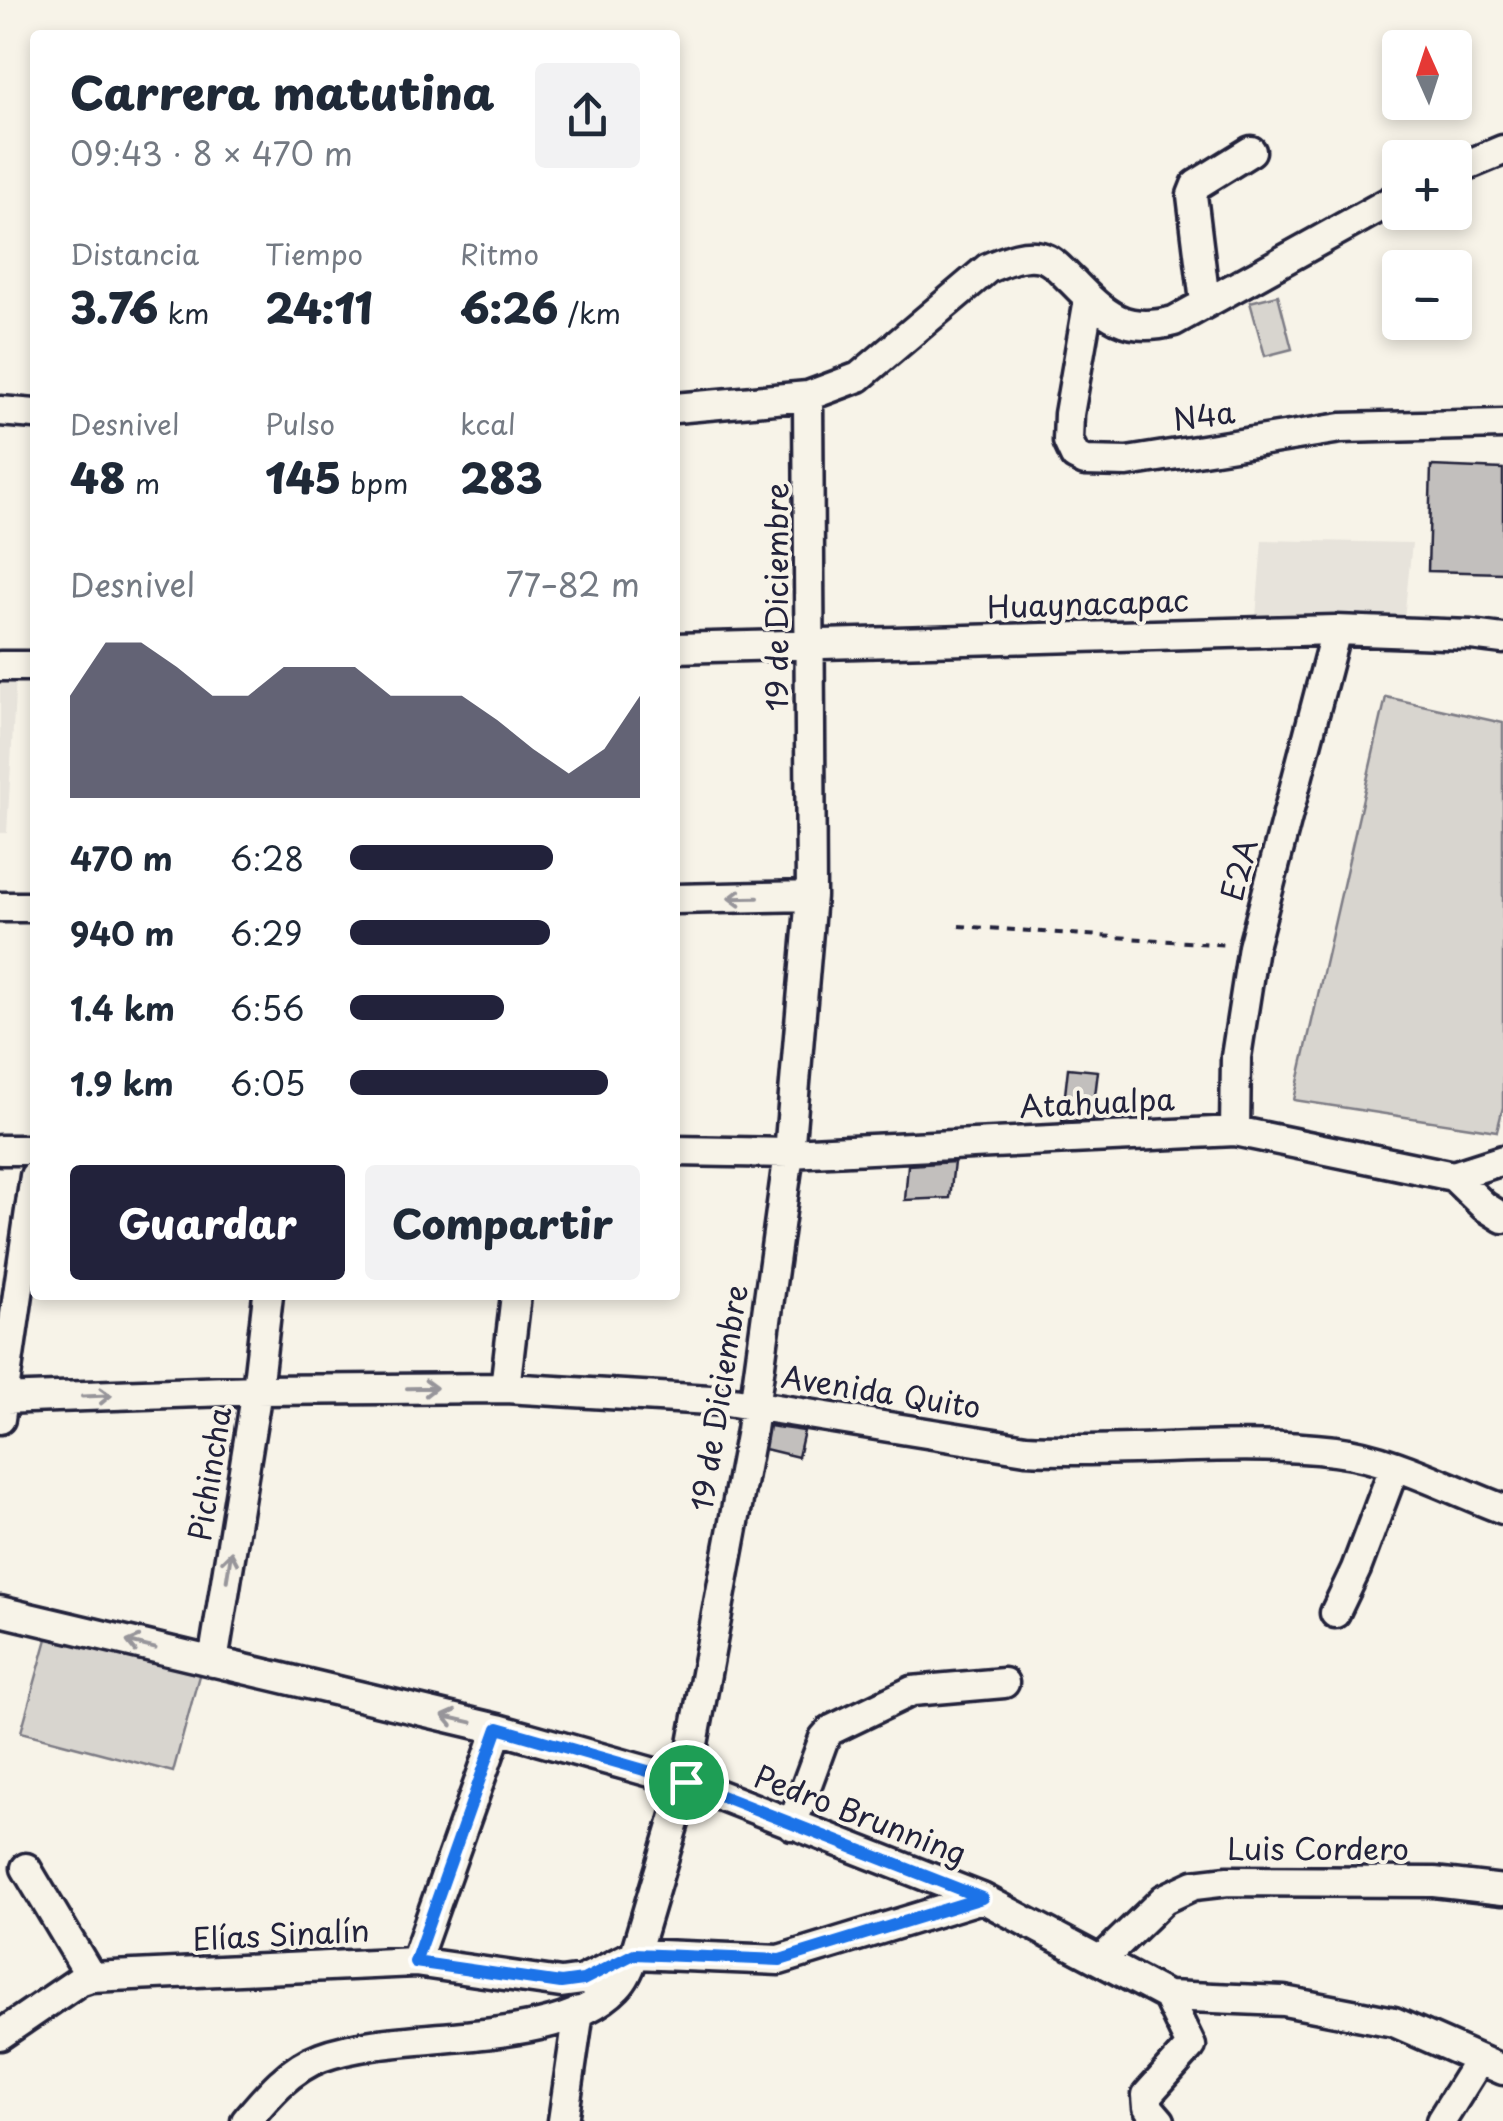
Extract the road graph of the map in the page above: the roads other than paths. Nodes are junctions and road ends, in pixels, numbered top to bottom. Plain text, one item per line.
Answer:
1 (1503, 150) edge
2 (1251, 151) dead end
3 (1472, 163) edge
4 (1382, 206) edge
5 (1089, 299) junction
6 (1205, 302) junction
7 (808, 396) junction
8 (680, 408) edge
9 (0, 411) edge
10 (30, 414) edge
11 (1503, 424) edge
12 (1336, 630) junction
13 (1503, 639) edge
14 (812, 646) junction
15 (680, 648) edge
16 (0, 666) edge
17 (30, 666) edge
18 (810, 896) junction
19 (680, 899) edge
20 (30, 907) edge
21 (0, 908) edge
22 (1235, 1131) junction
23 (0, 1150) edge
24 (30, 1150) edge
25 (680, 1151) edge
26 (789, 1153) junction
27 (1503, 1160) edge
28 (1453, 1176) junction
29 (30, 1210) edge
30 (1503, 1218) edge
31 (267, 1300) edge
32 (515, 1300) edge
33 (505, 1388) junction
34 (258, 1390) junction
35 (1, 1406) edge
36 (754, 1406) junction
37 (1394, 1468) junction
38 (1503, 1508) edge
39 (0, 1611) edge
40 (1335, 1613) dead end
41 (213, 1662) junction
42 (1004, 1683) dead end
43 (498, 1728) junction
44 (686, 1782) junction
45 (792, 1825) junction
46 (26, 1868) dead end
47 (1503, 1890) edge
48 (982, 1898) junction
49 (634, 1954) junction
50 (1101, 1960) junction
51 (415, 1962) junction
52 (91, 1976) junction
53 (1167, 1996) junction
54 (580, 2011) junction
55 (0, 2035) edge
56 (1491, 2065) edge
57 (246, 2121) edge
58 (564, 2121) edge
59 (1160, 2121) edge
60 (1441, 2121) edge

1 - 3 street
2 - 6 street
4 - 6 street
5 - 6 street
5 - 7 street
5 - 11 street, N4a
7 - 8 street
7 - 14 street, 19 de Diciembre
9 - 10 street
12 - 13 street, Huaynacapac
12 - 14 street, Huaynacapac
12 - 22 street, E2A
14 - 15 street, Huaynacapac
14 - 18 street, 19 de Diciembre
16 - 17 street
18 -> 19 street
18 - 26 street, 19 de Diciembre
20 - 21 street
22 - 26 street, Atahualpa
22 - 28 street, Atahualpa
23 - 24 street
25 - 26 street, Atahualpa
26 - 36 street, 19 de Diciembre
27 - 28 street
28 - 30 street
29 - 35 street
31 - 34 street, Pichincha
32 - 33 street
34 -> 33 street, Avenida Quito
33 - 36 street, Avenida Quito
35 -> 34 street, Avenida Quito
41 -> 34 street, Pichincha
36 - 37 street, Avenida Quito
36 - 44 street, 19 de Diciembre
37 - 38 street, Avenida Quito
37 - 40 street
41 -> 39 street, Pedro Brunning
43 -> 41 street, Pedro Brunning
42 - 45 street
43 - 44 street, Pedro Brunning
43 - 51 street
44 - 45 street, Pedro Brunning
44 - 49 street, 19 de Diciembre
45 - 48 street, Pedro Brunning
46 - 52 street
47 - 50 street, Luis Cordero
48 - 49 street
48 - 50 street, Pedro Brunning
49 - 51 street, Elías Sinalín
49 - 54 street, 19 de Diciembre
50 - 53 street, Pedro Brunning
51 - 52 street, Elías Sinalín
52 - 55 street, Elías Sinalín
53 - 56 street, Pedro Brunning
53 - 59 street
54 - 57 street, 19 de Diciembre
54 - 58 street
56 - 60 street

